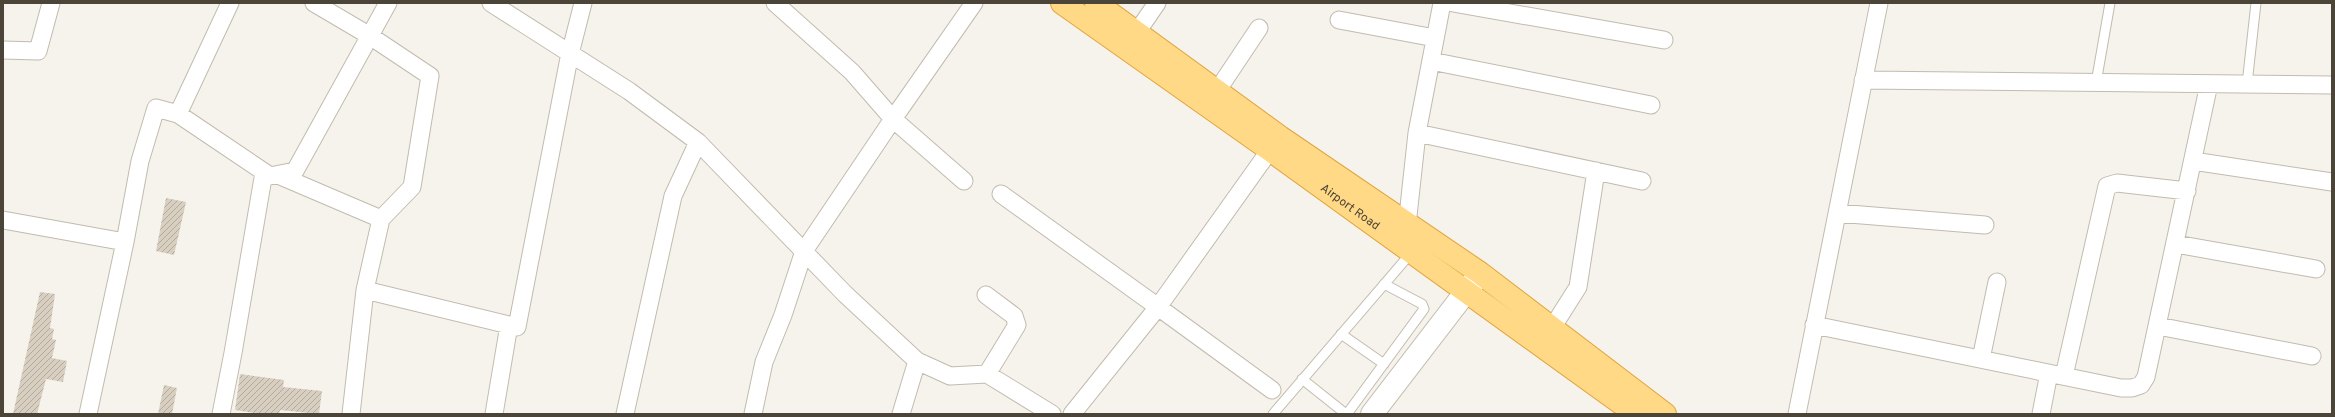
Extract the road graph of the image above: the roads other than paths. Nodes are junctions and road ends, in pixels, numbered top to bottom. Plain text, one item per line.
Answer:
1 (51, 3) edge
2 (230, 3) edge
3 (314, 3) edge
4 (388, 3) edge
5 (491, 3) edge
6 (583, 3) edge
7 (775, 3) edge
8 (974, 3) edge
9 (1062, 3) edge
10 (1096, 3) edge
11 (1157, 3) edge
12 (1442, 3) edge
13 (1453, 3) edge
14 (1879, 3) edge
15 (2110, 3) edge
16 (2256, 3) edge
17 (1339, 20) dead end
18 (1259, 28) dead end
19 (1137, 32) junction
20 (370, 36) junction
21 (1435, 38) junction
22 (1664, 40) dead end
23 (3, 50) edge
24 (570, 53) junction
25 (1431, 61) junction
26 (1863, 80) junction
27 (2096, 83) junction
28 (2209, 84) junction
29 (2247, 84) junction
30 (2332, 85) edge
31 (1217, 91) junction
32 (1650, 105) dead end
33 (178, 114) junction
34 (893, 119) junction
35 (1418, 133) junction
36 (698, 142) junction
37 (1270, 150) junction
38 (2193, 161) junction
39 (1596, 171) junction
40 (271, 173) junction
41 (964, 181) dead end
42 (1642, 181) dead end
43 (2332, 182) edge
44 (2187, 191) junction
45 (1001, 194) dead end
46 (1837, 213) junction
47 (381, 219) junction
48 (3, 220) edge
49 (1407, 225) junction
50 (1985, 225) dead end
51 (125, 242) junction
52 (2176, 244) junction
53 (804, 251) junction
54 (1411, 253) junction
55 (2316, 269) dead end
56 (1480, 273) junction
57 (1997, 282) dead end
58 (1384, 284) junction
59 (366, 290) junction
60 (1465, 292) junction
61 (986, 295) dead end
62 (1158, 307) junction
63 (509, 325) junction
64 (1814, 325) junction
65 (2158, 326) junction
66 (1552, 328) junction
67 (1341, 334) junction
68 (2312, 356) dead end
69 (1981, 359) junction
70 (917, 360) junction
71 (1384, 364) junction
72 (987, 374) junction
73 (2056, 374) junction
74 (1302, 379) junction
75 (1272, 390) dead end
76 (88, 414) edge
77 (220, 414) edge
78 (351, 414) edge
79 (494, 414) edge
80 (625, 414) edge
81 (754, 414) edge
82 (901, 414) edge
83 (1052, 414) edge
84 (1072, 414) edge
85 (1273, 414) edge
86 (1346, 414) edge
87 (1372, 414) edge
88 (1636, 414) edge
89 (1665, 414) edge
90 (1797, 414) edge
91 (2041, 414) edge

1 - 23 street
2 - 33 street
3 - 20 street
4 - 20 street
5 - 24 street
6 - 24 street
7 - 34 street
8 - 34 street
9 - 37 highway, Airport Road
10 - 19 highway, Airport Road
11 - 19 street
12 - 21 street
13 - 22 street
14 - 26 street
15 - 27 lane
16 - 29 lane
17 - 21 street
18 - 31 street
19 - 31 highway, Airport Road
20 - 40 street
20 - 47 street
21 - 25 street
24 - 36 street
24 - 63 street
25 - 32 street
25 - 35 street
26 - 27 street
26 - 46 street
27 - 28 street
28 - 29 street
28 - 38 street
29 - 30 street
31 - 49 highway, Airport Road
33 - 40 street
33 - 51 street
34 - 41 street
34 - 53 street
35 - 39 street
35 - 49 street
36 - 53 street
36 - 80 street
37 - 54 highway, Airport Road
37 - 62 street
38 - 43 street
38 - 44 street
39 - 42 street
39 - 66 street
40 - 47 street
40 - 77 street
44 - 52 street
44 - 73 street
45 - 62 street
46 - 50 street
46 - 64 street
47 - 59 street
48 - 51 street
49 - 56 highway, Airport Road
51 - 76 street
52 - 55 street
52 - 65 street
53 - 70 street
53 - 81 street
54 - 58 lane
54 - 60 highway, Airport Road
56 - 60 street
56 - 66 highway, Airport Road
57 - 69 street
58 - 67 lane
58 - 71 lane
59 - 63 street
59 - 78 street
60 - 87 street
60 - 88 highway, Airport Road
61 - 72 street
62 - 75 street
62 - 84 street
63 - 79 street
64 - 69 street
64 - 90 street
65 - 68 street
65 - 73 street
66 - 89 highway, Airport Road
67 - 71 lane
67 - 74 lane
69 - 73 street
70 - 72 street
70 - 82 street
71 - 86 lane
72 - 83 street
73 - 91 street
74 - 85 lane
74 - 86 lane

